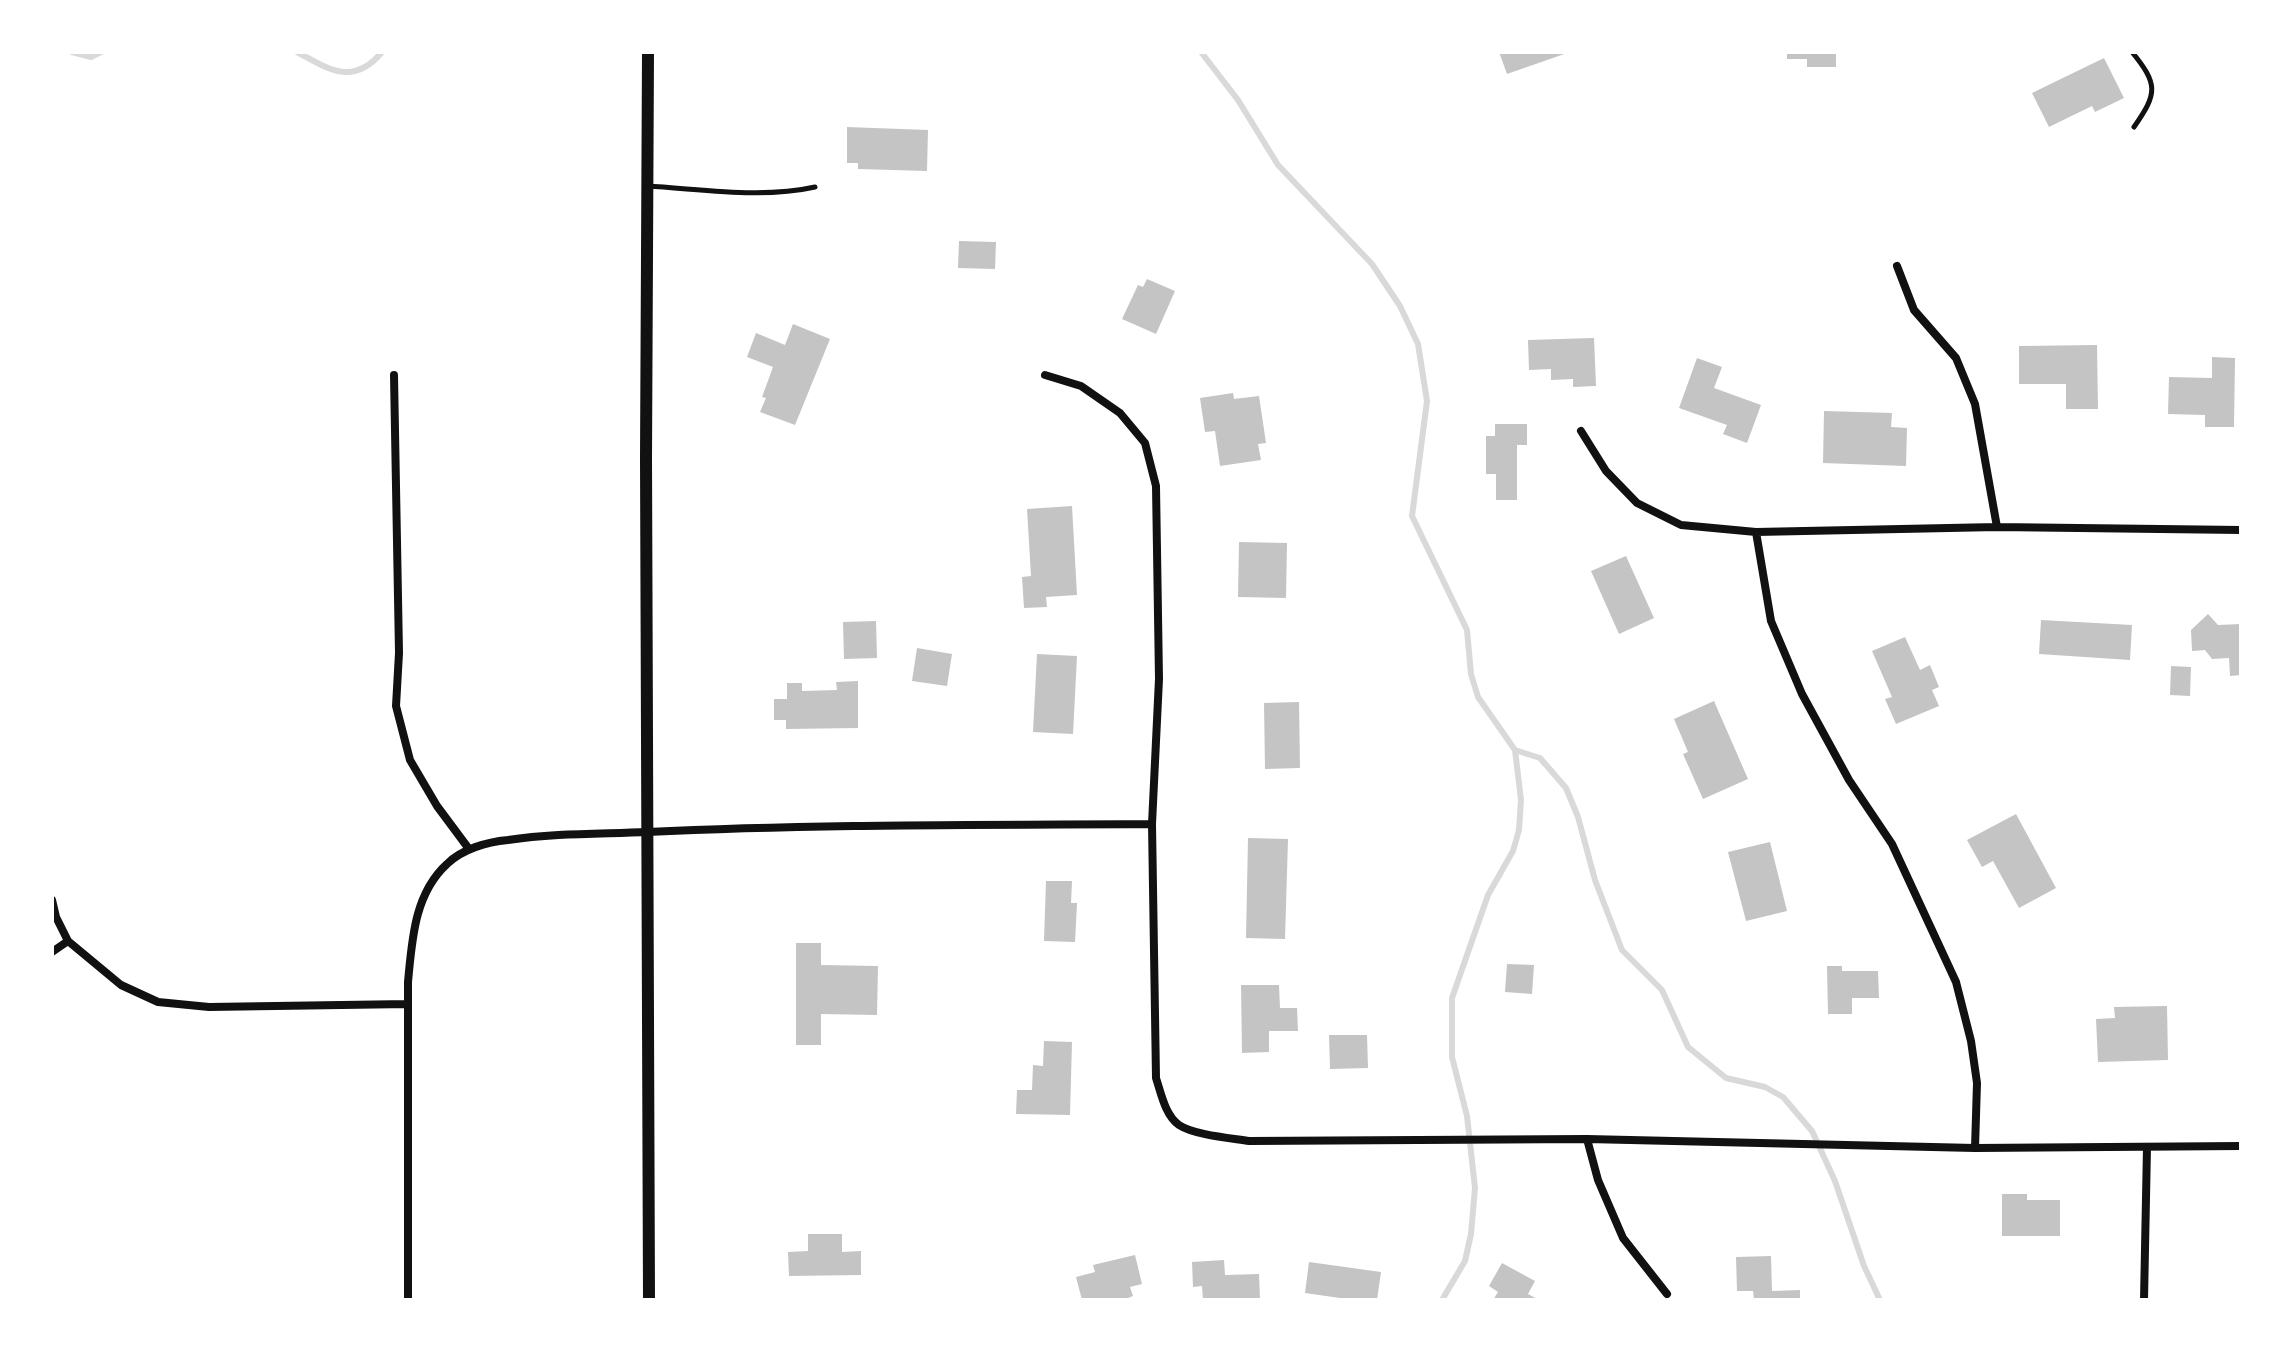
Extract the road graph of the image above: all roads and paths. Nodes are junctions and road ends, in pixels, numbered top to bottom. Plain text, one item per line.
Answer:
1 (648, 52) edge
2 (2132, 52) edge
3 (2134, 127) dead end
4 (646, 186) junction
5 (815, 187) dead end
6 (1897, 266) dead end
7 (394, 375) dead end
8 (1045, 375) dead end
9 (1581, 431) dead end
10 (1997, 527) junction
11 (2241, 530) edge
12 (1756, 532) junction
13 (1152, 824) junction
14 (649, 832) junction
15 (469, 849) junction
16 (52, 900) edge
17 (68, 941) junction
18 (52, 952) edge
19 (408, 1004) junction
20 (1587, 1139) junction
21 (2241, 1146) edge
22 (2147, 1147) junction
23 (1975, 1148) junction
24 (1667, 1294) dead end
25 (408, 1300) edge
26 (649, 1300) edge
27 (2144, 1300) edge

1 - 4 street
2 - 3 lane
4 - 5 lane
4 - 14 street
6 - 10 street
7 - 15 street
8 - 13 street
9 - 12 street
10 - 11 street
10 - 12 street
12 - 23 street
13 - 14 street
13 - 20 street
14 - 15 street
14 - 26 street
15 - 19 street
16 - 17 street
17 - 18 street
17 - 19 street
19 - 25 street
20 - 23 street
20 - 24 street
21 - 22 street
22 - 23 street
22 - 27 street

